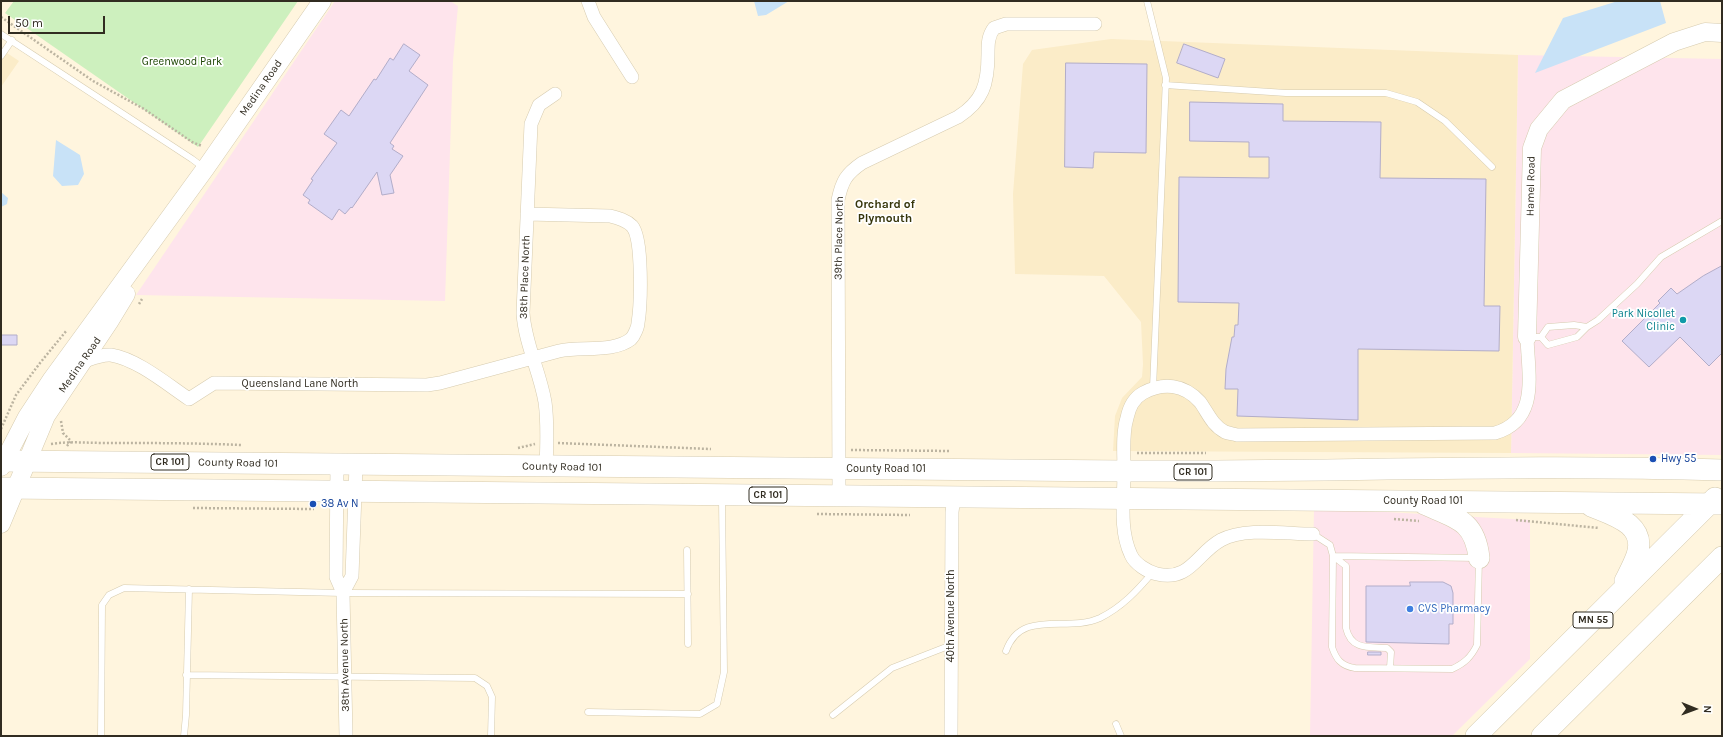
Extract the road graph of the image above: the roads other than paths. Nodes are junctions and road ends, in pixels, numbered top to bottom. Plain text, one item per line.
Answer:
1 (322, 1) edge
2 (588, 1) edge
3 (1147, 1) edge
4 (1094, 24) dead end
5 (1722, 33) edge
6 (1, 34) edge
7 (12, 40) junction
8 (1, 56) edge
9 (632, 78) dead end
10 (1165, 85) junction
11 (555, 94) dead end
12 (1492, 166) dead end
13 (205, 169) junction
14 (172, 212) junction
15 (527, 214) junction
16 (1722, 222) edge
17 (1587, 327) junction
18 (1534, 337) junction
19 (533, 358) junction
20 (82, 362) junction
21 (1153, 388) junction
22 (28, 461) junction
23 (2, 463) edge
24 (346, 465) junction
25 (546, 466) junction
26 (840, 469) junction
27 (1722, 470) edge
28 (1124, 471) junction
29 (8, 488) edge
30 (346, 491) junction
31 (722, 495) junction
32 (839, 496) junction
33 (954, 497) junction
34 (1123, 498) junction
35 (1718, 500) edge
36 (1417, 501) junction
37 (1580, 502) junction
38 (1, 524) edge
39 (1313, 534) joint
40 (687, 550) dead end
41 (1333, 556) junction
42 (1722, 557) edge
43 (1479, 558) junction
44 (1153, 572) junction
45 (189, 589) junction
46 (343, 593) junction
47 (688, 594) junction
48 (1619, 594) junction
49 (688, 644) dead end
50 (951, 645) junction
51 (1006, 651) dead end
52 (1390, 668) junction
53 (186, 675) junction
54 (346, 676) junction
55 (588, 712) dead end
56 (833, 715) dead end
57 (1116, 724) dead end
58 (101, 736) edge
59 (184, 736) edge
60 (346, 736) edge
61 (491, 736) edge
62 (951, 736) edge
63 (1121, 736) edge
64 (1476, 736) edge
65 (1542, 736) edge

1 - 13 street, Medina Road
2 - 9 street
3 - 10 lane
4 - 26 street, 39th Place North
5 - 18 street, Hamel Road
6 - 7 lane
7 - 8 lane
7 - 13 lane
10 - 12 lane
10 - 21 lane
11 - 15 street, 38th Place North
13 - 14 street, Medina Road
14 - 20 street, Medina Road
14 - 23 street, Medina Road
15 - 19 street, 38th Place North
15 - 19 street, Queensland Lane North
16 - 17 lane
17 - 18 lane
17 - 18 lane
18 - 21 street
19 - 20 street, Queensland Lane North
19 - 25 street, 38th Place North
20 - 22 street, Medina Road
21 - 28 street
22 - 23 main road, County Road 101 / CR 101
22 - 24 main road, County Road 101 / CR 101
22 - 29 street, Medina Road
24 - 25 main road, County Road 101 / CR 101
24 - 30 street, 38th Avenue North
24 - 30 street, 38th Avenue North
25 - 26 main road, County Road 101 / CR 101
26 - 28 main road, County Road 101 / CR 101
26 - 32 street, 39th Place North
27 - 28 main road, County Road 101 / CR 101
28 - 34 street
29 - 30 main road, County Road 101 / CR 101
29 - 38 street, Medina Road
30 - 31 main road, County Road 101 / CR 101
30 - 46 street, 38th Avenue North
30 - 46 street, 38th Avenue North
31 - 32 main road, County Road 101 / CR 101
31 - 55 lane
32 - 33 main road, County Road 101 / CR 101
33 - 34 main road, County Road 101 / CR 101
33 - 50 street, 40th Avenue North
34 - 36 main road, County Road 101 / CR 101
34 - 44 street
35 - 37 main road, County Road 101 / CR 101
35 - 48 main road, MN 55
36 - 37 main road, County Road 101 / CR 101
36 - 43 main road
37 - 48 main road
39 - 41 lane
39 - 44 street
40 - 47 lane
41 - 43 lane
41 - 52 lane
41 - 52 lane
42 - 65 main road
43 - 52 lane
44 - 51 lane
45 - 46 lane
45 - 53 lane
45 - 58 lane
46 - 47 lane
46 - 54 street, 38th Avenue North
47 - 49 lane
48 - 64 main road, MN 55
50 - 56 lane
50 - 62 street, 40th Avenue North
53 - 54 lane
53 - 59 lane
54 - 60 street, 38th Avenue North
54 - 61 lane
57 - 63 lane

